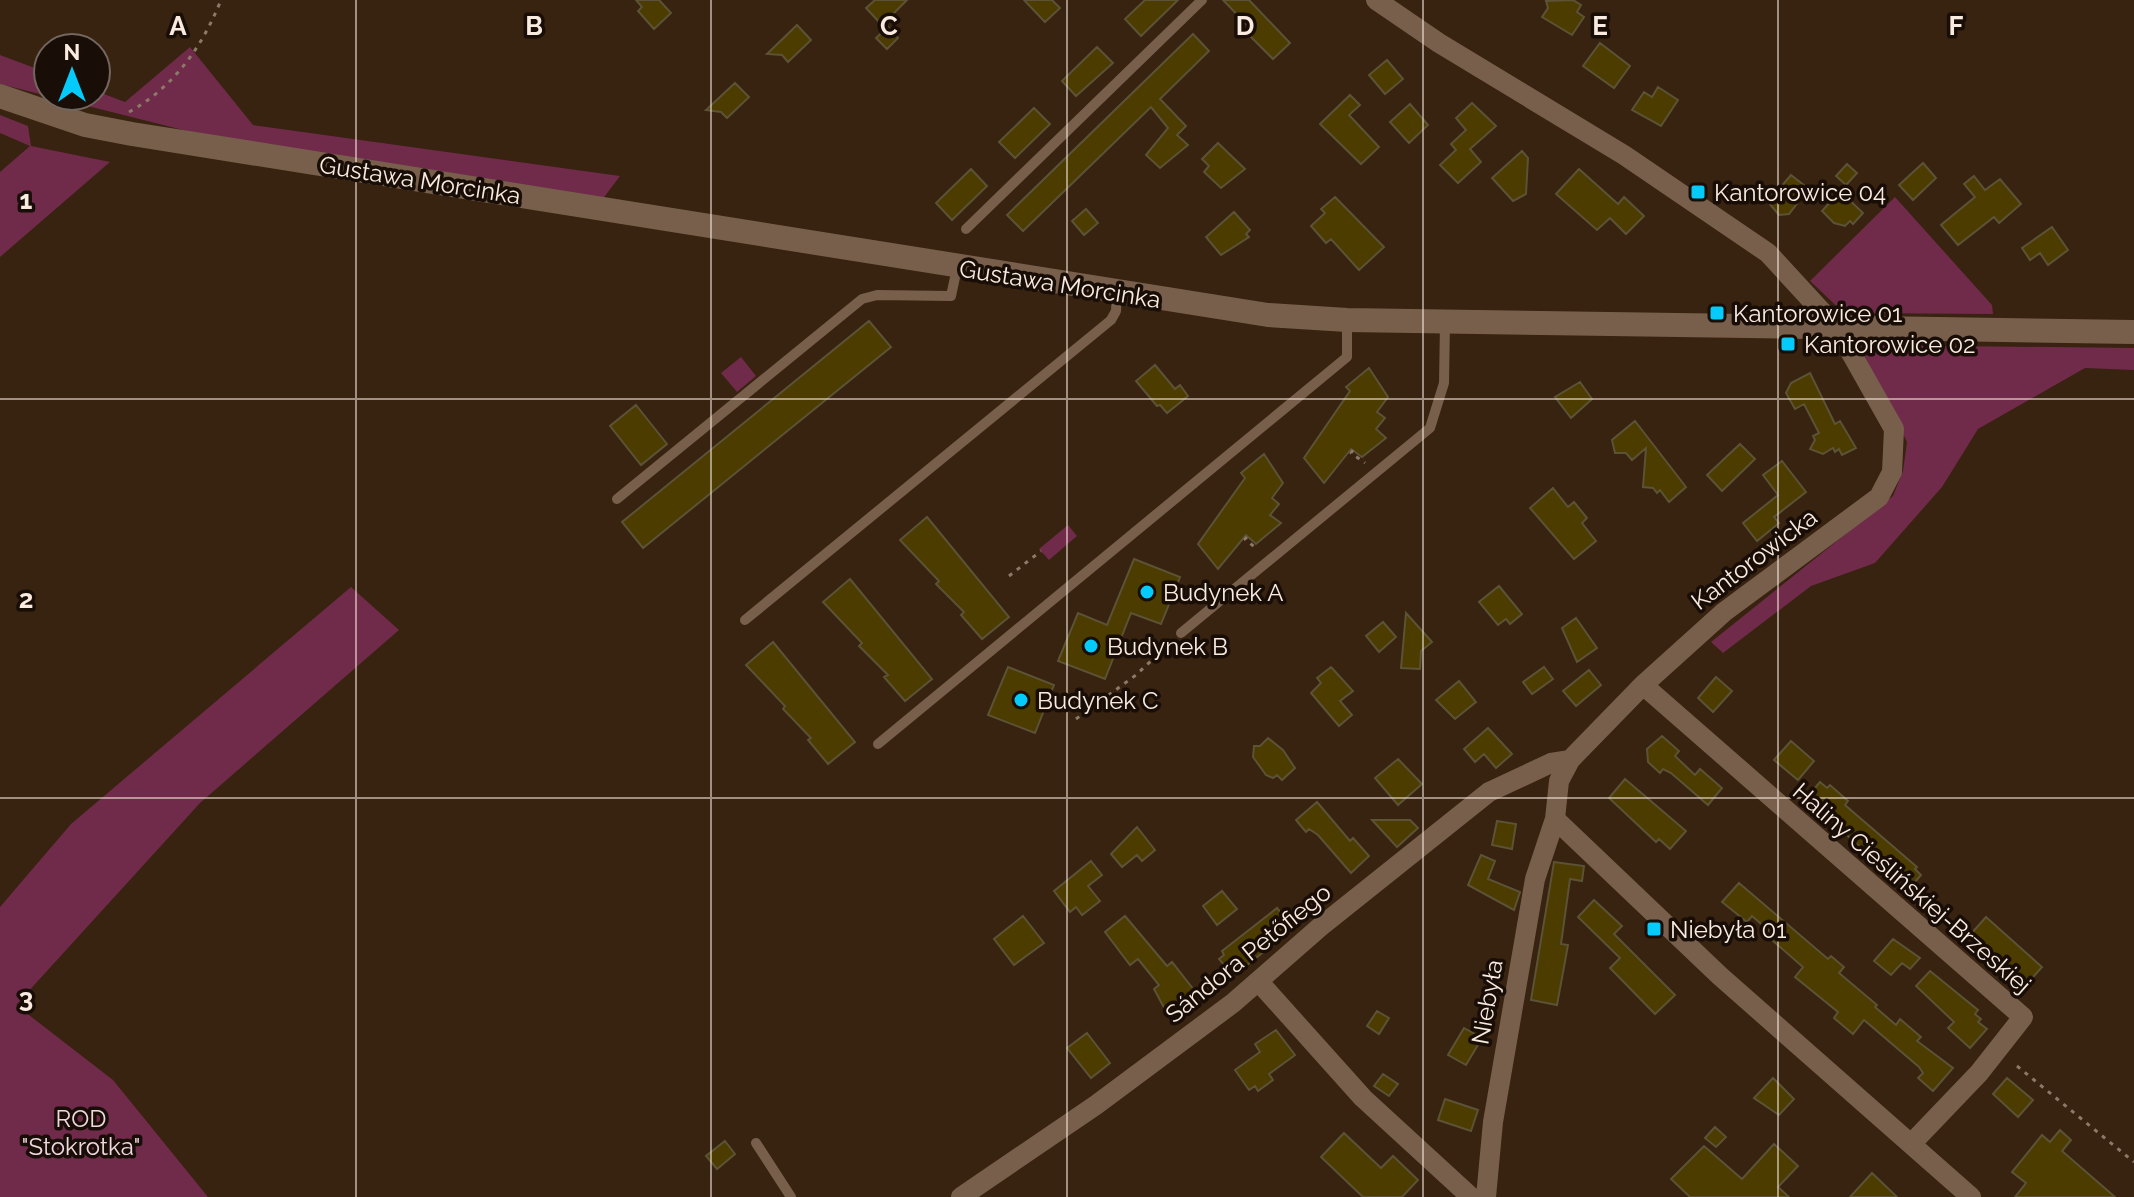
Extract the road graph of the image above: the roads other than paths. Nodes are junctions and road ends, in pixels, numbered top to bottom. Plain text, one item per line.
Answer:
1 (1202, 0) edge
2 (1376, 0) edge
3 (0, 96) edge
4 (966, 229) dead end
5 (957, 268) junction
6 (1117, 293) junction
7 (1347, 320) junction
8 (1445, 320) junction
9 (1837, 328) junction
10 (2134, 332) edge
11 (617, 499) dead end
12 (745, 620) dead end
13 (1181, 633) road end
14 (1643, 685) junction
15 (878, 744) dead end
16 (1570, 760) junction
17 (1555, 819) junction
18 (1259, 982) junction
19 (756, 1143) dead end
20 (1912, 1143) junction
21 (791, 1197) edge
22 (961, 1197) edge
23 (1471, 1197) edge
24 (1486, 1197) edge
25 (1971, 1197) edge

1 - 4 lane
2 - 9 street, Kantorowicka
3 - 5 street, Gustawa Morcinka
5 - 6 street, Gustawa Morcinka
5 - 11 lane
6 - 7 street, Gustawa Morcinka
6 - 12 lane
7 - 8 street, Gustawa Morcinka
7 - 15 lane
8 - 9 street, Gustawa Morcinka
8 - 13 lane
9 - 10 street, Gustawa Morcinka
9 - 14 street, Kantorowicka
14 - 16 street, Kantorowicka
14 - 20 street, Haliny Cieślińskiej-Brzeskiej
16 - 17 street, Kantorowicka
16 - 18 street, Sándora Petőfiego
17 - 20 street
17 - 24 street, Niebyła
18 - 22 street, Sándora Petőfiego
18 - 23 street
19 - 21 lane
20 - 25 street

